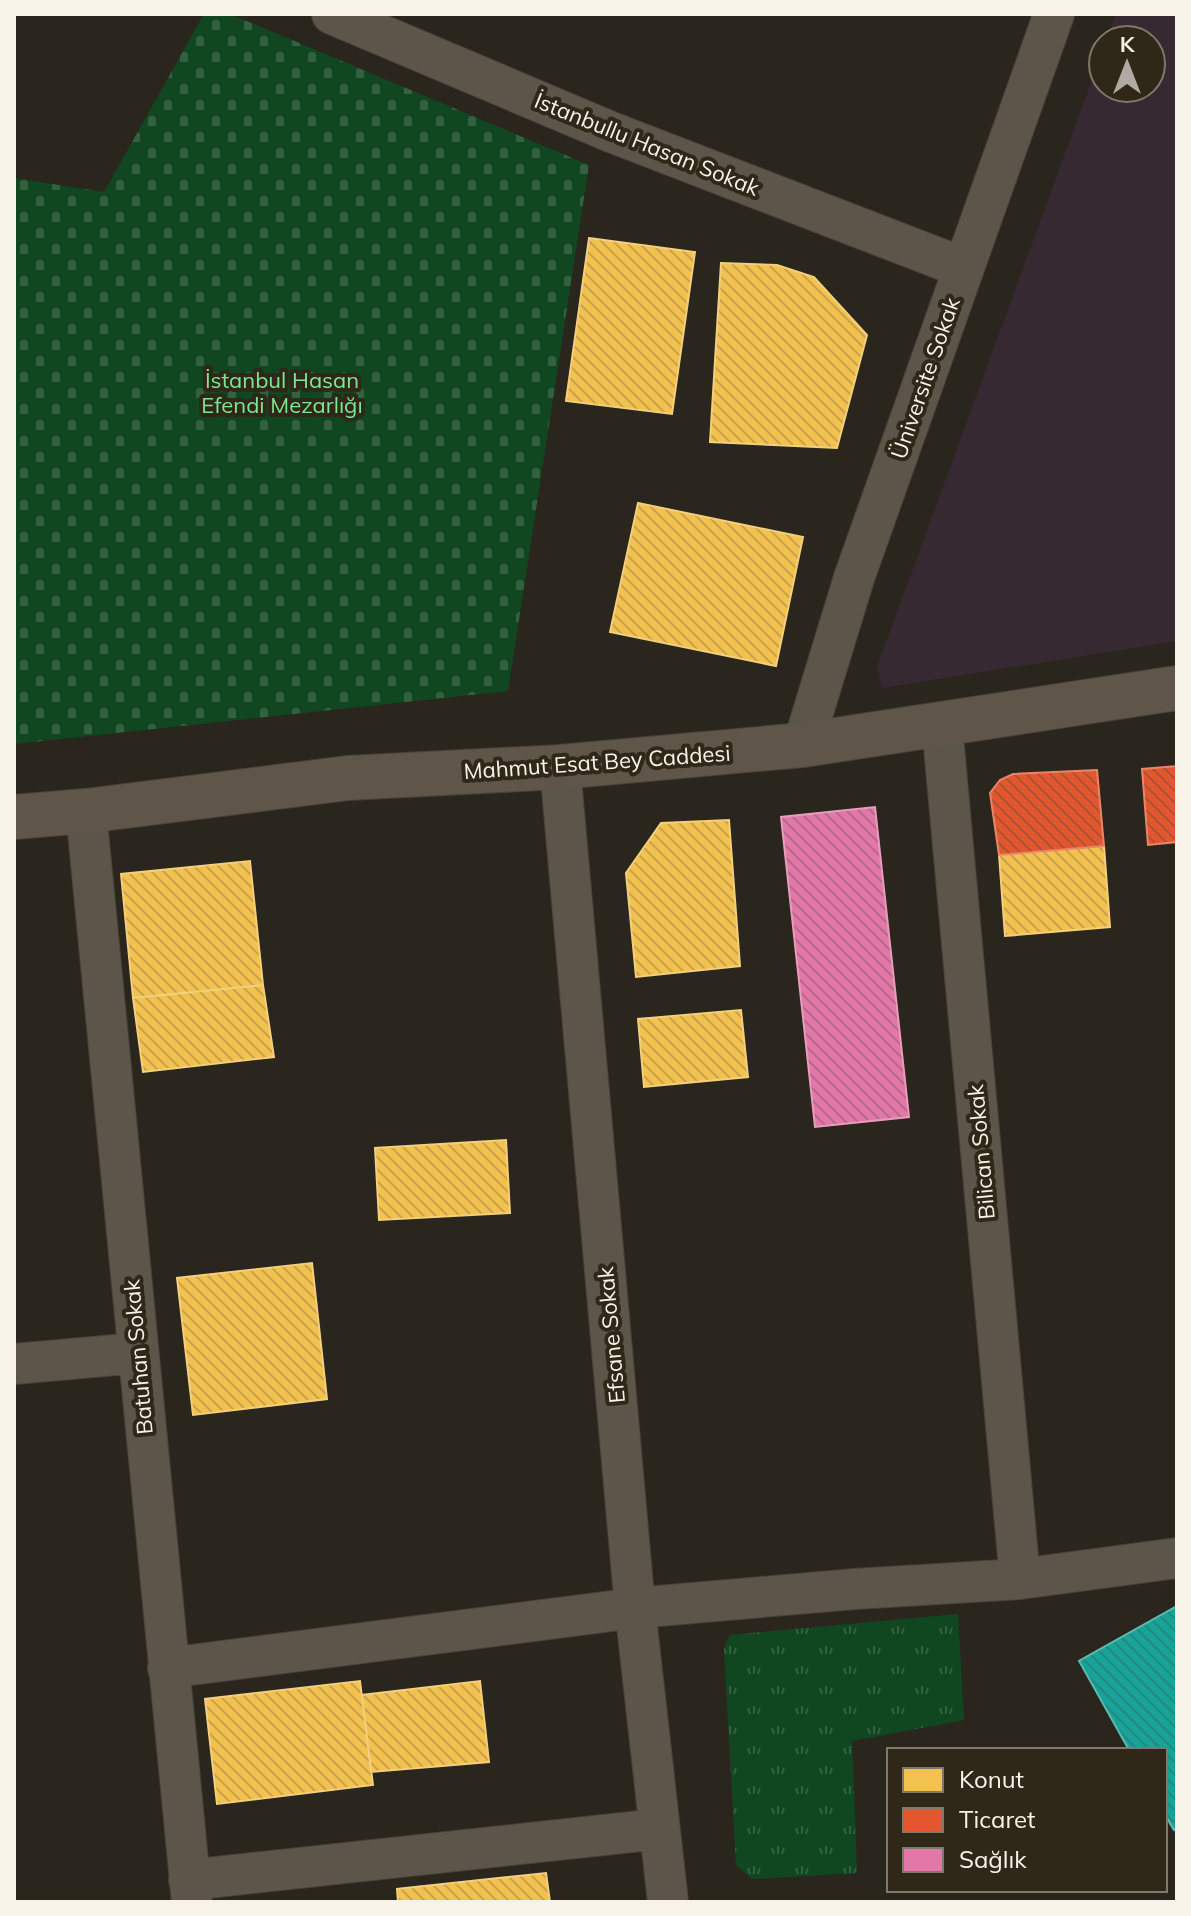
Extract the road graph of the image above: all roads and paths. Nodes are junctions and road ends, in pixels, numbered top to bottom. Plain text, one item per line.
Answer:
1 (332, 14) edge
2 (1054, 14) edge
3 (964, 268) junction
4 (1177, 688) edge
5 (942, 725) junction
6 (803, 745) junction
7 (560, 767) junction
8 (86, 811) junction
9 (14, 817) edge
10 (138, 1353) junction
11 (14, 1364) edge
12 (1177, 1558) edge
13 (1020, 1579) junction
14 (635, 1608) junction
15 (168, 1668) junction
16 (659, 1829) junction
17 (190, 1891) edge
18 (668, 1902) edge

1 - 3 street, İstanbullu Hasan Sokak
2 - 3 street, Üniversite Sokak
3 - 6 street, Üniversite Sokak
4 - 5 main road, Mahmut Esat Bey Caddesi
5 - 6 main road, Mahmut Esat Bey Caddesi
5 - 13 street, Bilican Sokak
6 - 7 main road, Mahmut Esat Bey Caddesi
7 - 8 main road, Mahmut Esat Bey Caddesi
7 - 14 street, Efsane Sokak
8 - 9 main road, Mahmut Esat Bey Caddesi
8 - 10 street, Batuhan Sokak
10 - 11 street
10 - 15 street, Batuhan Sokak
12 - 13 street
13 - 14 street
14 - 15 street
14 - 16 street, Efsane Sokak
15 - 17 street, Batuhan Sokak
16 - 17 street
16 - 18 street, Efsane Sokak

